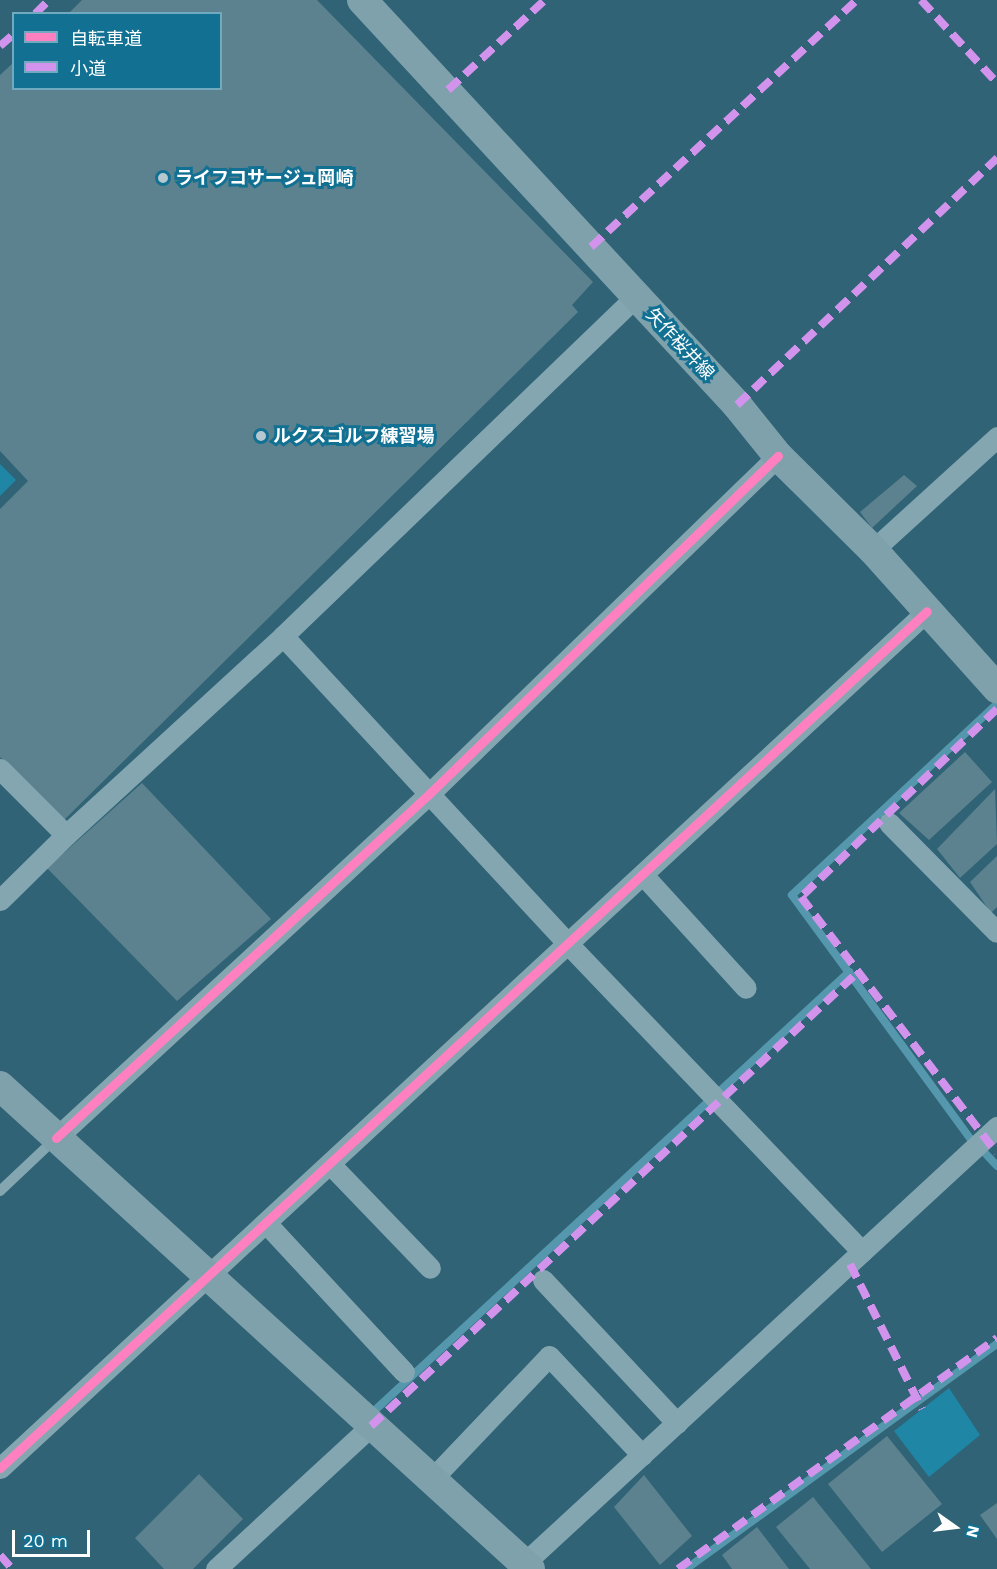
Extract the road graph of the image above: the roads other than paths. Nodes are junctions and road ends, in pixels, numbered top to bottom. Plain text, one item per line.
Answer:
1 (362, 0) edge
2 (636, 296) junction
3 (997, 436) edge
4 (778, 456) junction
5 (873, 550) junction
6 (927, 611) junction
7 (283, 636) junction
8 (997, 688) edge
9 (0, 769) edge
10 (429, 794) junction
11 (889, 823) dead end
12 (66, 834) junction
13 (644, 876) junction
14 (0, 900) edge
15 (997, 932) edge
16 (569, 945) junction
17 (746, 988) dead end
18 (0, 1086) edge
19 (997, 1127) edge
20 (56, 1138) junction
21 (330, 1164) junction
22 (0, 1191) edge
23 (266, 1222) junction
24 (862, 1252) junction
25 (430, 1268) dead end
26 (206, 1277) junction
27 (543, 1280) dead end
28 (404, 1372) dead end
29 (677, 1423) junction
30 (371, 1426) junction
31 (642, 1455) junction
32 (0, 1468) edge
33 (431, 1480) junction
34 (524, 1567) edge
35 (216, 1569) edge

1 - 2 street, 矢作桜井線
2 - 4 street, 矢作桜井線
2 - 7 street
3 - 5 street
4 - 5 street, 矢作桜井線
4 - 10 street
5 - 6 street, 矢作桜井線
6 - 8 street, 矢作桜井線
6 - 13 street
7 - 10 street
7 - 12 street
9 - 12 street
10 - 16 street
10 - 20 street
11 - 15 street
12 - 14 street
13 - 16 street
13 - 17 street
16 - 21 street
16 - 24 street
18 - 20 street
19 - 24 street
20 - 22 lane
20 - 26 street
21 - 23 street
21 - 25 street
23 - 26 street
23 - 28 street
24 - 29 street
26 - 30 street
26 - 32 street
27 - 29 street
29 - 31 street
30 - 33 street
30 - 35 street
31 - 33 street
31 - 34 street
33 - 34 street

